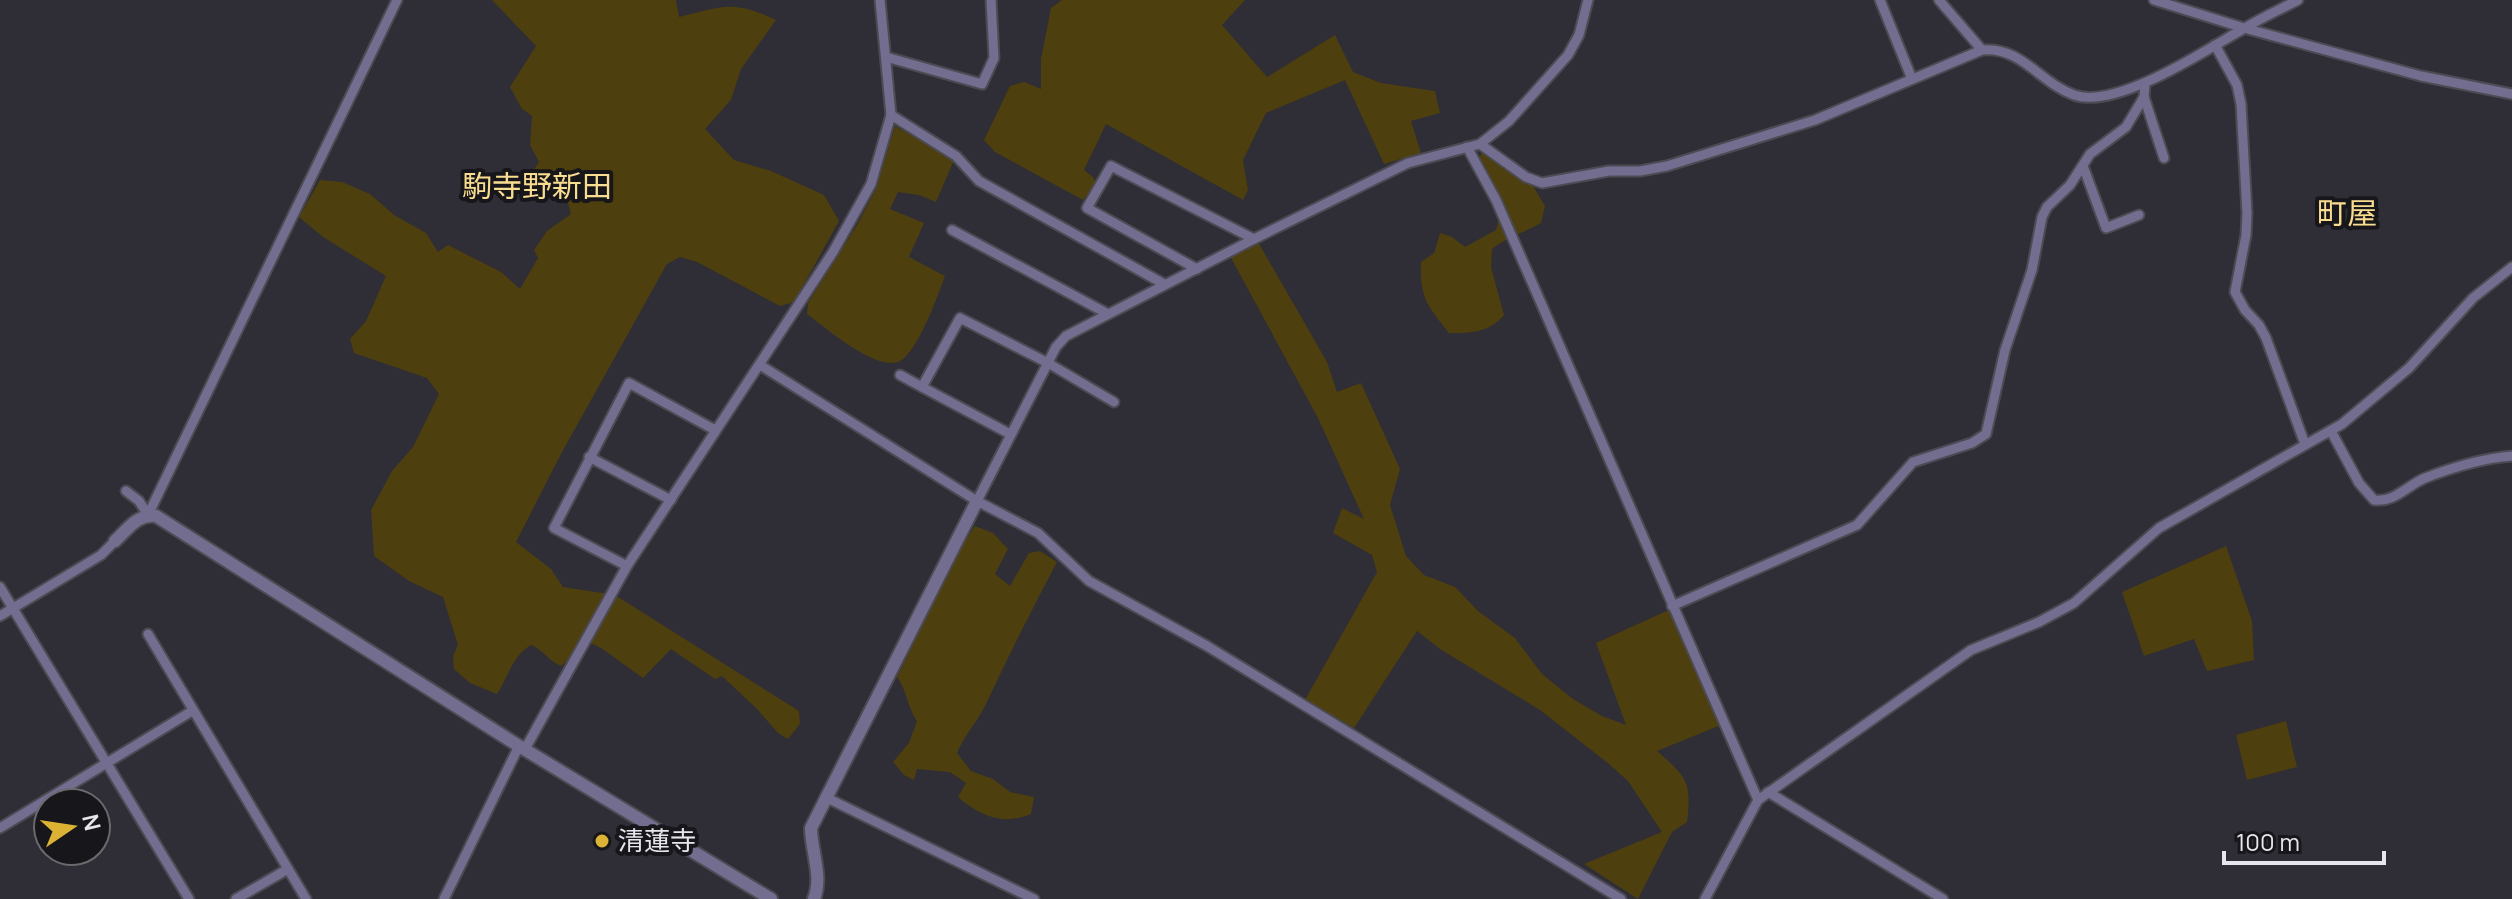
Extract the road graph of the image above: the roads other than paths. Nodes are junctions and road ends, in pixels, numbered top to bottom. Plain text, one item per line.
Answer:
1 (397, 0) edge
2 (880, 0) edge
3 (991, 0) edge
4 (1588, 0) edge
5 (1880, 0) edge
6 (1939, 0) edge
7 (2154, 0) edge
8 (2298, 0) edge
9 (2244, 28) junction
10 (2215, 45) junction
11 (1982, 50) junction
12 (886, 57) junction
13 (1912, 79) junction
14 (2145, 84) junction
15 (2512, 94) edge
16 (2144, 97) junction
17 (891, 115) junction
18 (1480, 144) junction
19 (1467, 147) junction
20 (2164, 158) dead end
21 (2083, 166) junction
22 (2139, 215) dead end
23 (952, 230) dead end
24 (1254, 239) junction
25 (2512, 267) edge
26 (1197, 269) junction
27 (1164, 284) junction
28 (1108, 314) junction
29 (1048, 363) junction
30 (760, 365) junction
31 (900, 375) dead end
32 (922, 387) junction
33 (1114, 402) dead end
34 (715, 430) junction
35 (2331, 431) junction
36 (1010, 434) junction
37 (2305, 444) junction
38 (2512, 456) edge
39 (589, 457) junction
40 (126, 491) dead end
41 (671, 500) junction
42 (977, 501) junction
43 (148, 515) junction
44 (115, 541) joint
45 (627, 566) junction
46 (0, 587) edge
47 (1672, 606) junction
48 (12, 608) junction
49 (0, 616) edge
50 (148, 634) dead end
51 (192, 711) junction
52 (522, 747) junction
53 (107, 763) junction
54 (1768, 792) junction
55 (825, 797) junction
56 (1758, 800) junction
57 (0, 828) edge
58 (288, 869) junction
59 (189, 899) edge
60 (236, 899) edge
61 (306, 899) edge
62 (444, 899) edge
63 (771, 899) edge
64 (814, 899) edge
65 (1034, 899) edge
66 (1621, 899) edge
67 (1705, 899) edge
68 (1943, 899) edge

1 - 43 street
2 - 12 street
3 - 12 street
4 - 18 street
5 - 13 street
6 - 11 street
7 - 9 street
8 - 9 street
9 - 10 street
9 - 15 street
10 - 14 street
10 - 37 street
11 - 13 street
11 - 14 street
12 - 17 street
13 - 18 street
14 - 16 street
16 - 20 street
16 - 21 street
17 - 27 street
17 - 30 street
18 - 19 street
19 - 24 street
19 - 47 street
21 - 22 street
21 - 47 street
23 - 28 street
24 - 26 street
24 - 26 street
25 - 35 street
26 - 27 street
27 - 28 street
28 - 29 street
29 - 32 street
29 - 33 street
29 - 36 street
30 - 34 street
30 - 42 street
31 - 32 street
32 - 36 street
34 - 39 street
34 - 41 street
35 - 37 street
35 - 38 street
36 - 42 street
37 - 54 street
39 - 41 street
39 - 45 street
40 - 43 street
41 - 45 street
42 - 55 street
42 - 66 street
43 - 44 street
43 - 52 street
44 - 48 street
45 - 52 street
46 - 48 street
47 - 56 street
48 - 49 street
48 - 53 street
50 - 51 street
51 - 53 street
51 - 58 street
52 - 62 street
52 - 63 street
53 - 57 street
53 - 59 street
54 - 56 street
54 - 68 street
55 - 64 street
55 - 65 street
56 - 67 street
58 - 60 street
58 - 61 street

